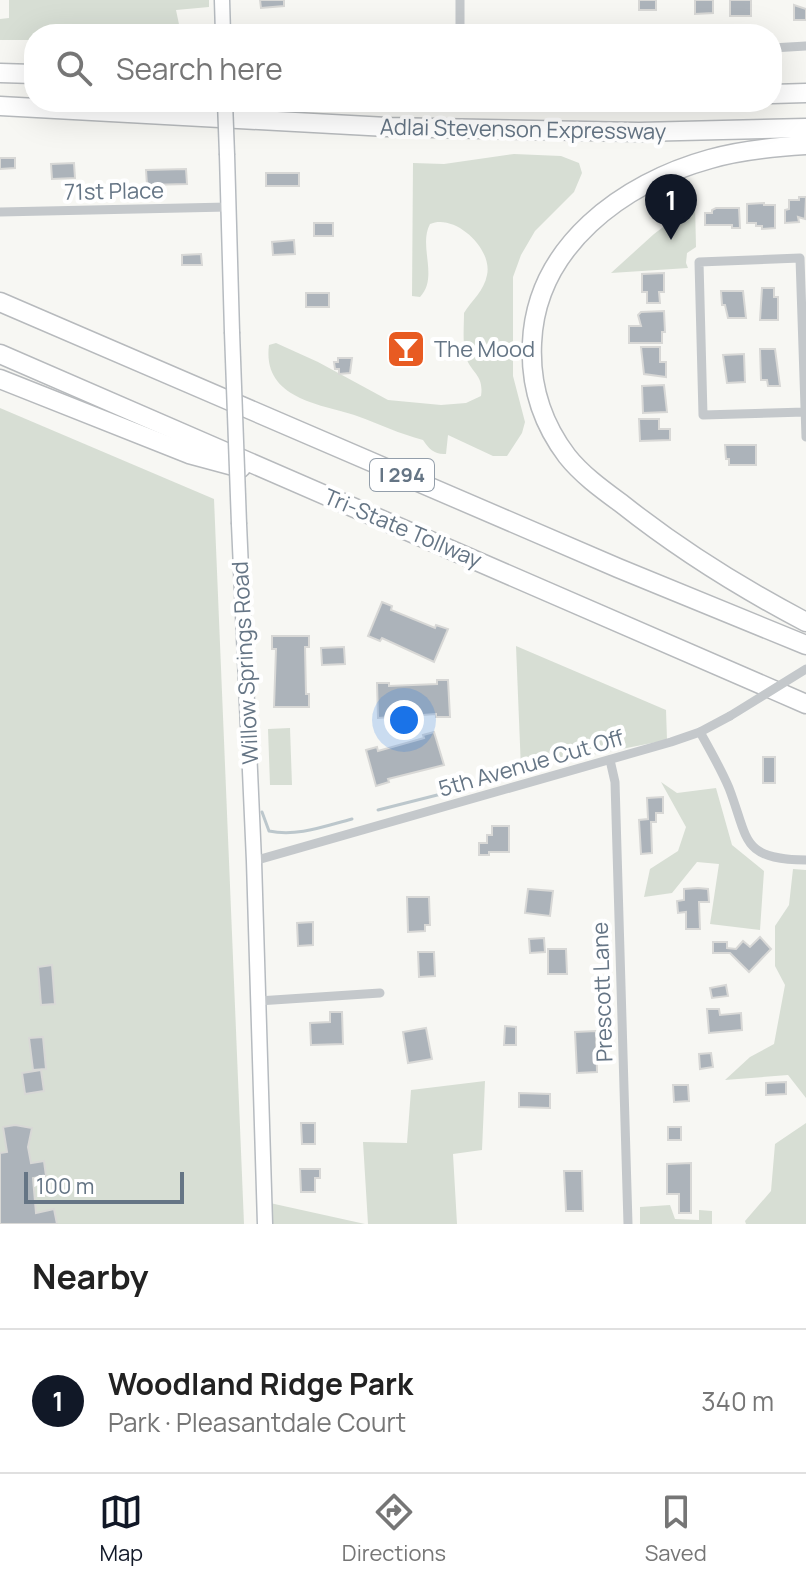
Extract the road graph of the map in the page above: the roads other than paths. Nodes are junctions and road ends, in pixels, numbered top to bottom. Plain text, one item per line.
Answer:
1 (222, 0) edge
2 (460, 0) edge
3 (223, 24) edge
4 (460, 24) edge
5 (806, 46) edge
6 (782, 47) edge
7 (0, 73) edge
8 (24, 74) edge
9 (806, 93) edge
10 (782, 94) edge
11 (0, 106) edge
12 (24, 107) edge
13 (111, 112) edge
14 (225, 112) edge
15 (806, 128) edge
16 (806, 145) edge
17 (228, 207) junction
18 (0, 212) edge
19 (0, 302) edge
20 (0, 354) edge
21 (0, 379) edge
22 (805, 412) edge
23 (806, 437) edge
24 (301, 484) junction
25 (806, 622) edge
26 (806, 645) edge
27 (806, 669) edge
28 (806, 704) edge
29 (700, 732) junction
30 (610, 760) junction
31 (806, 860) edge
32 (254, 861) junction
33 (380, 993) dead end
34 (258, 1001) junction
35 (265, 1224) edge
36 (628, 1224) edge

1 - 3 main road
2 - 4 street
5 - 6 street
7 - 8 highway
9 - 10 highway
11 - 12 highway, Adlai Stevenson Expressway
13 - 15 highway, Adlai Stevenson Expressway
14 - 17 main road, Willow Springs Road, bridge
16 - 25 highway
17 - 18 street, 71st Place
17 - 32 main road, Willow Springs Road, bridge
19 - 26 highway, I 294
20 - 24 highway, Tri-State Tollway / I 294
21 - 24 highway
22 - 22 street
22 - 23 street
24 - 28 highway, Tri-State Tollway / I 294
27 - 29 street, 5th Avenue Cut Off, bridge
29 - 30 street, 5th Avenue Cut Off
29 - 31 street
30 - 32 street, 5th Avenue Cut Off
30 - 36 street, Prescott Lane
32 - 34 main road, Willow Springs Road
33 - 34 street
34 - 35 main road, Willow Springs Road

